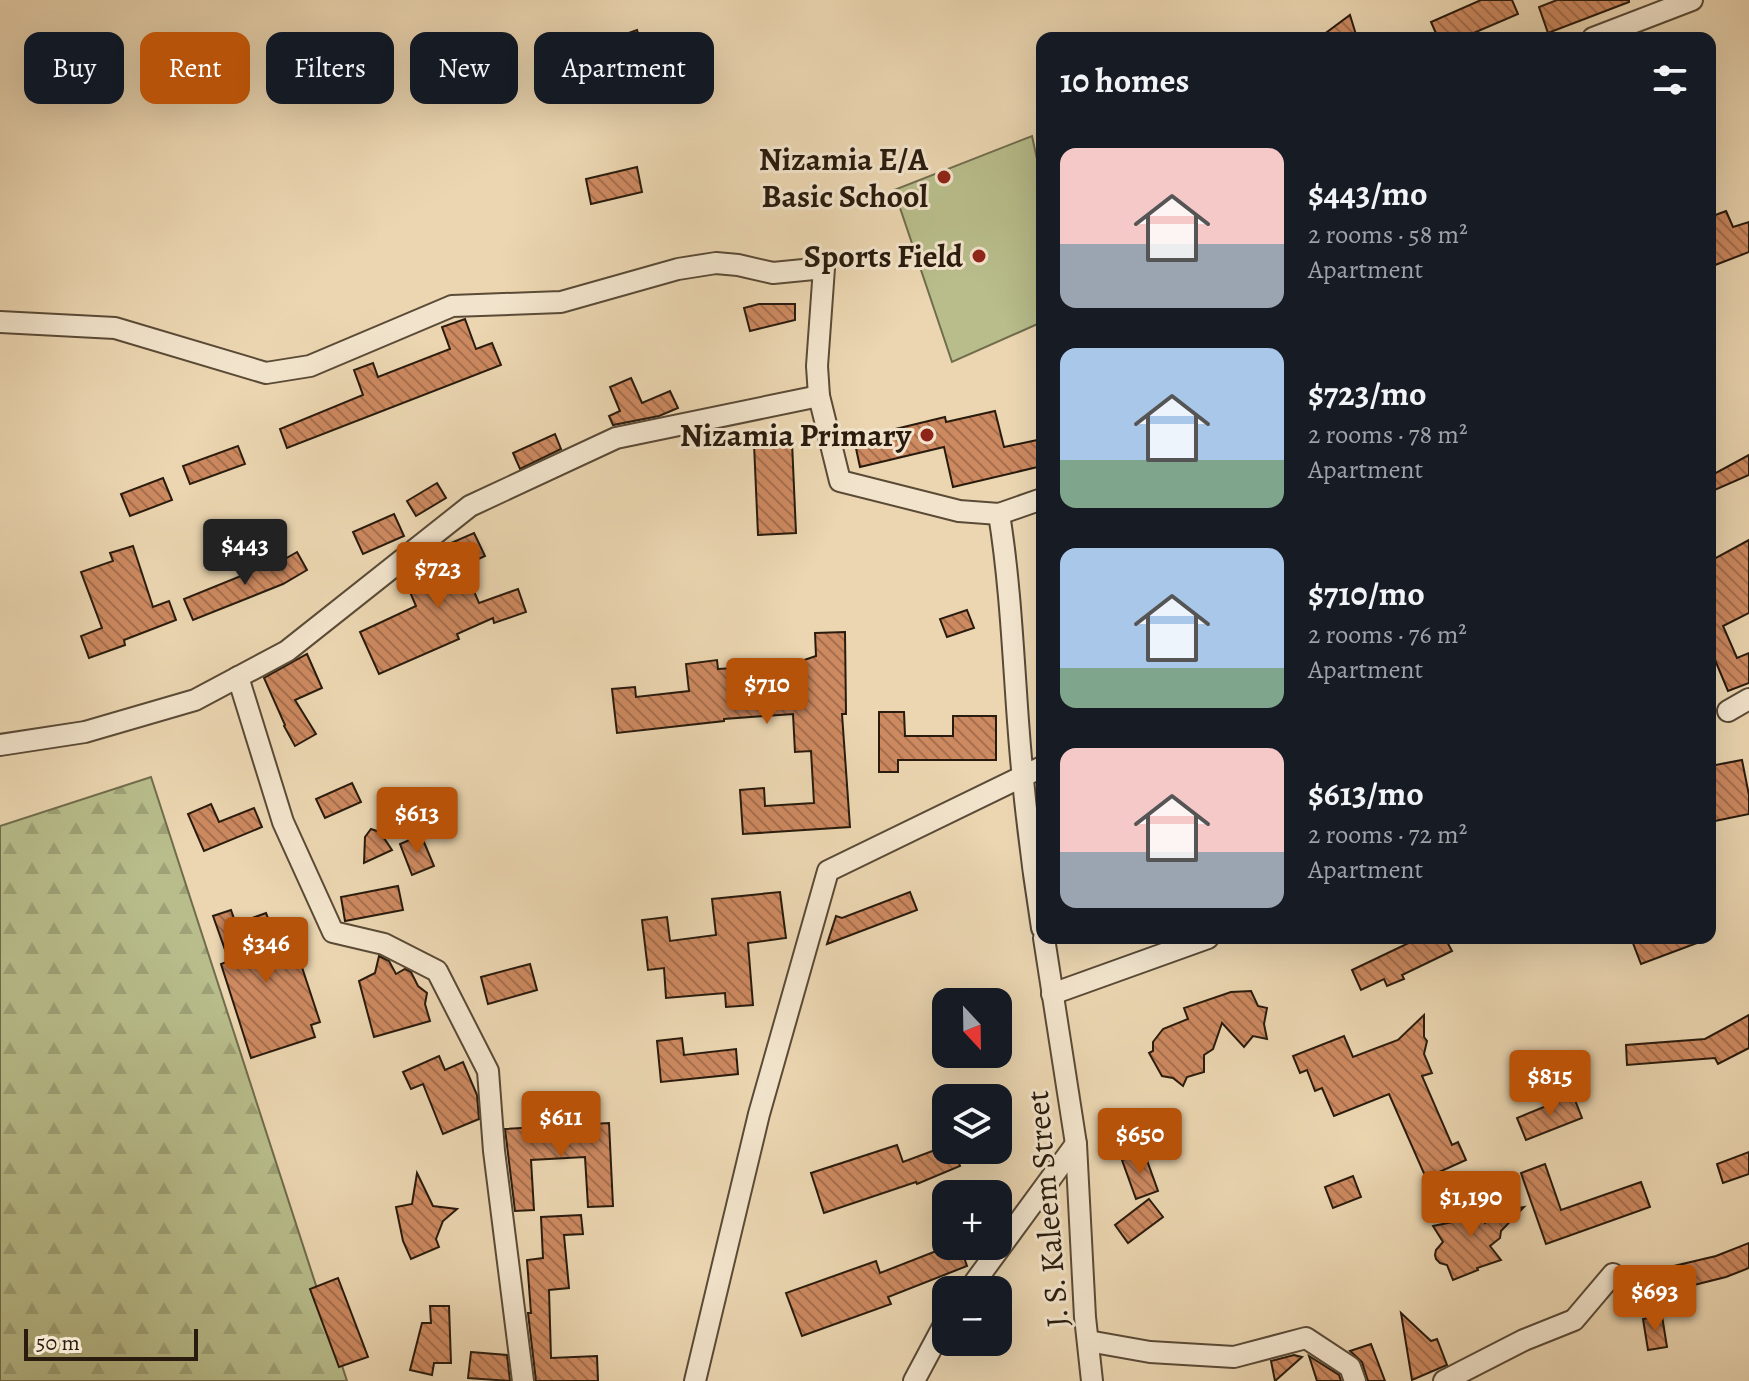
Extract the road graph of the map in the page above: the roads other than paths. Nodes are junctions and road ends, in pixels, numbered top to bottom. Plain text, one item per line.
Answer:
1 (1692, 0) edge
2 (1609, 32) edge
3 (0, 322) edge
4 (819, 396) junction
5 (1036, 501) edge
6 (999, 514) junction
7 (238, 677) junction
8 (1749, 699) edge
9 (1728, 711) dead end
10 (0, 745) edge
11 (1036, 770) edge
12 (1023, 777) junction
13 (1036, 892) edge
14 (1045, 944) edge
15 (1191, 944) edge
16 (1052, 994) junction
17 (1076, 1144) junction
18 (1613, 1274) dead end
19 (979, 1276) edge
20 (1088, 1341) junction
21 (932, 1347) edge
22 (523, 1381) edge
23 (695, 1381) edge
24 (914, 1381) edge
25 (1092, 1381) edge
26 (1355, 1381) edge
27 (1444, 1381) edge

1 - 2 street
3 - 4 street
4 - 6 street
4 - 7 street
5 - 6 street
6 - 12 street
7 - 10 street
7 - 22 street
8 - 9 street
11 - 12 street
12 - 13 street
12 - 23 street
14 - 16 street, J. S. Kaleem Street
15 - 16 street
16 - 17 street, J. S. Kaleem Street
17 - 19 street
17 - 20 street, J. S. Kaleem Street
18 - 27 street
20 - 25 street, J. S. Kaleem Street
20 - 26 street
21 - 24 street

